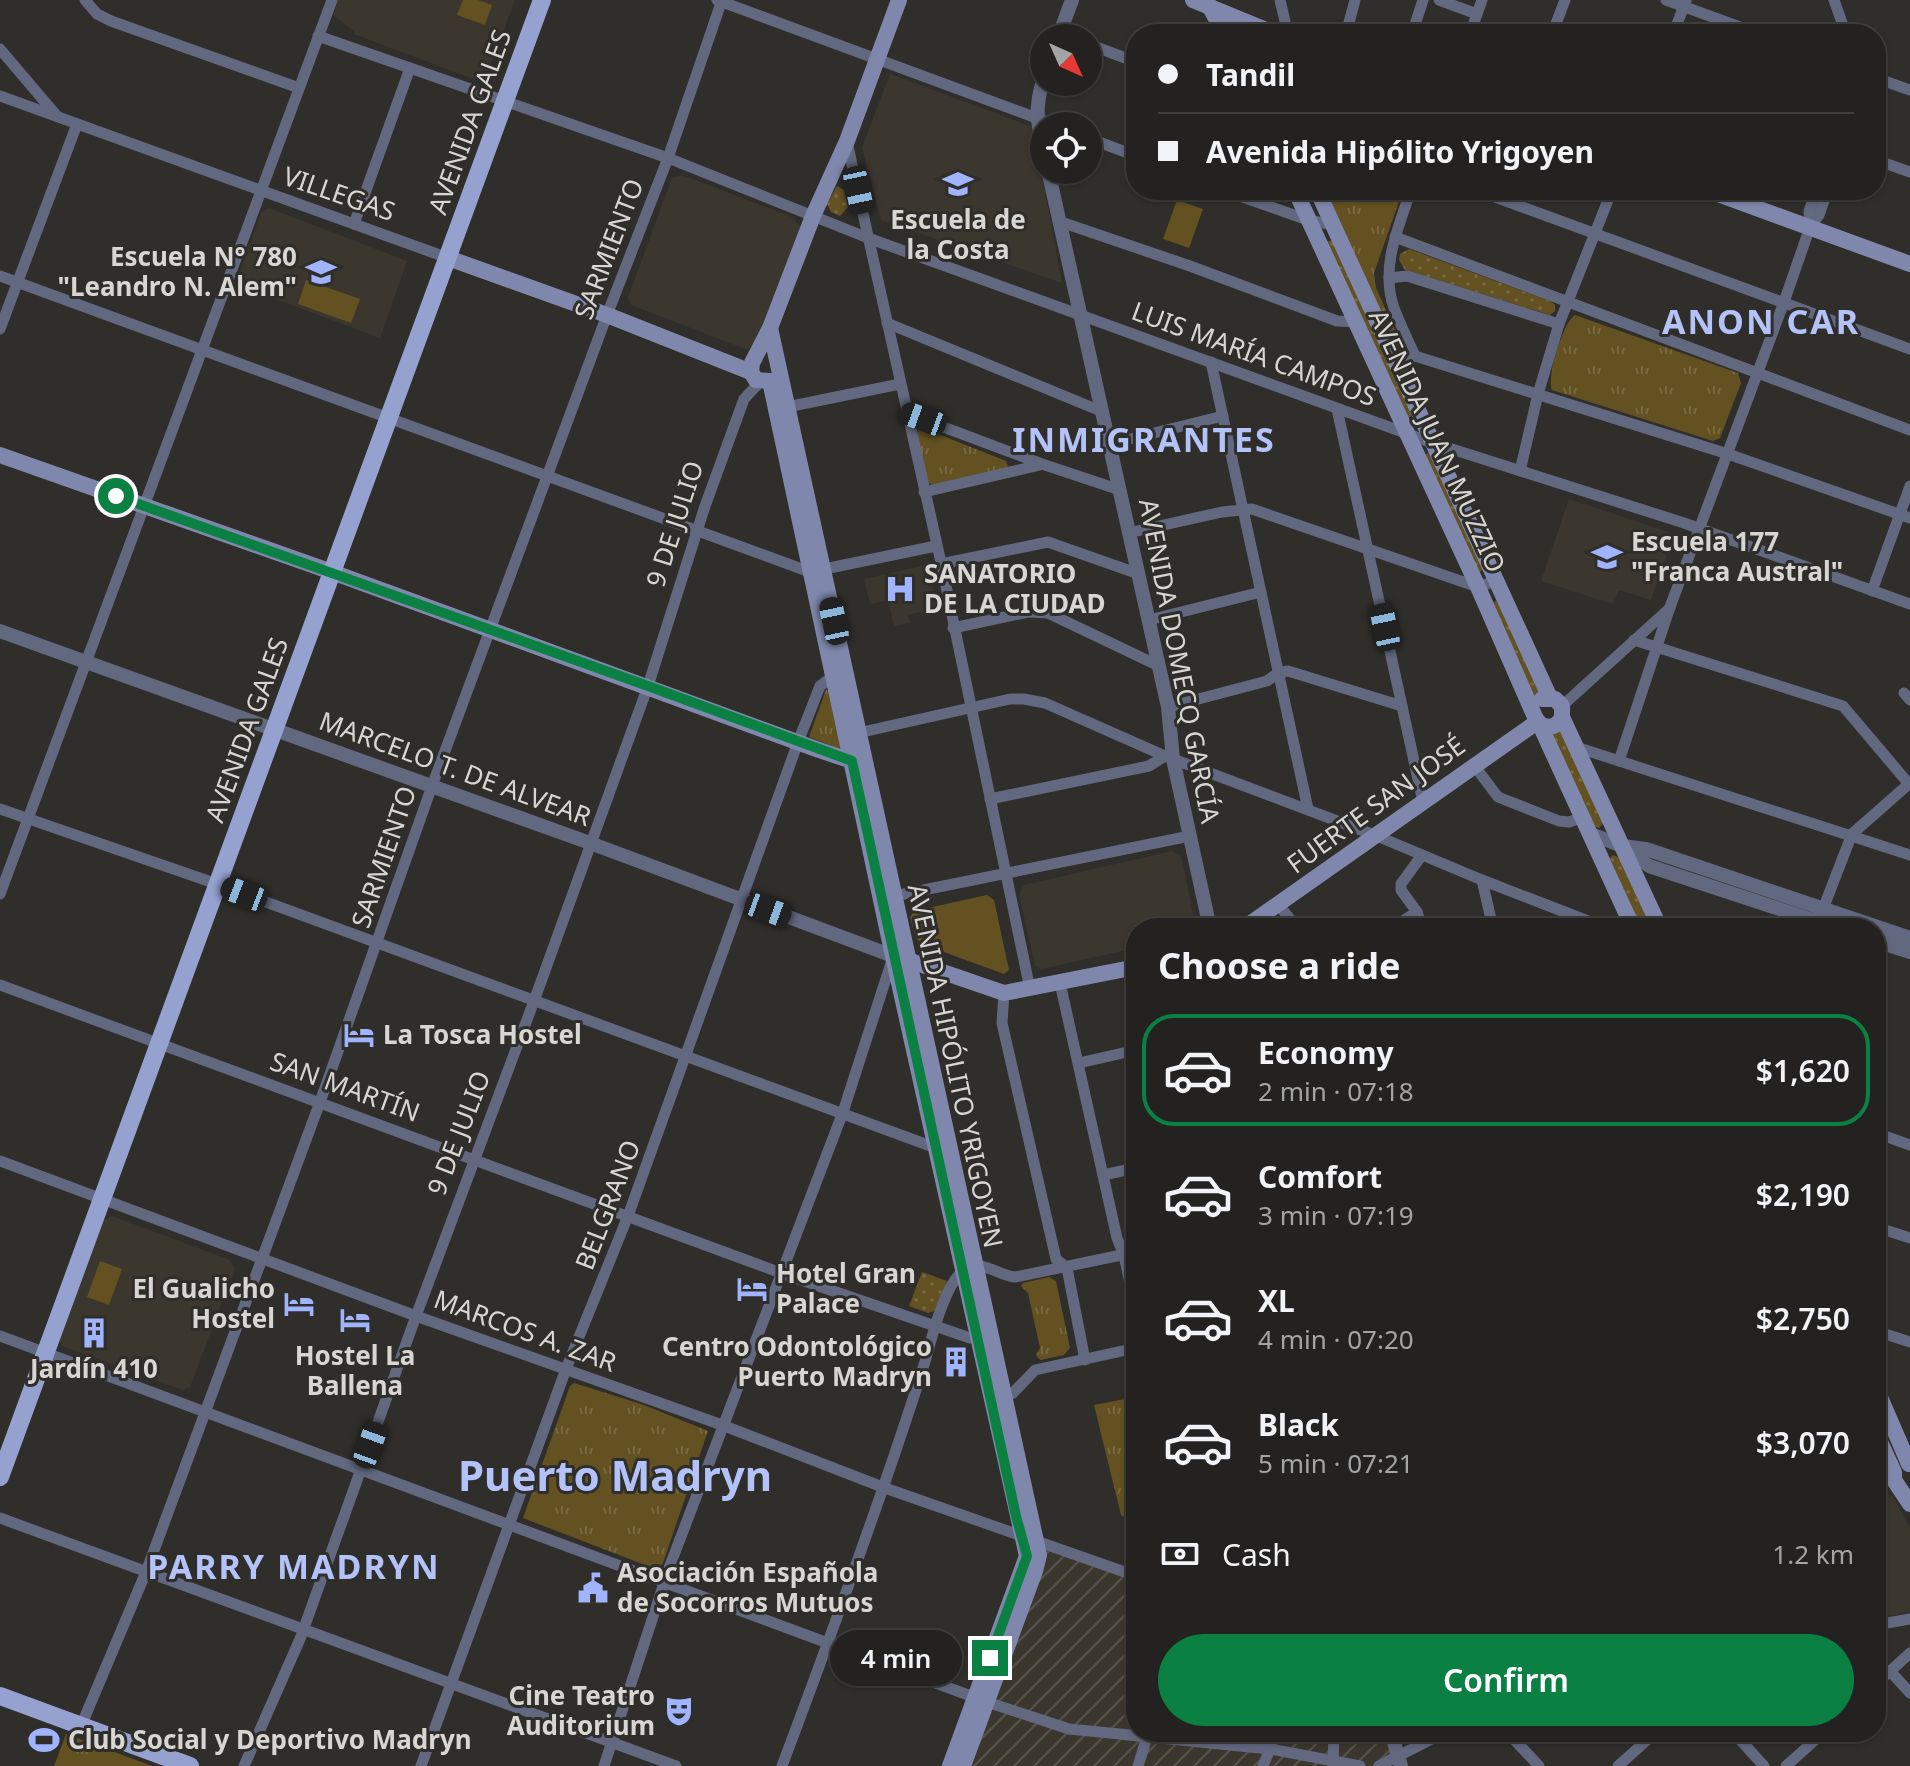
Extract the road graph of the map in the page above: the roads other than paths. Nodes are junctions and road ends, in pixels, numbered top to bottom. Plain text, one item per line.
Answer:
1 (85, 0) edge
2 (332, 0) edge
3 (542, 0) edge
4 (899, 0) edge
5 (1072, 0) edge
6 (1193, 0) edge
7 (1230, 0) edge
8 (1280, 0) edge
9 (1355, 0) edge
10 (1423, 0) edge
11 (1439, 0) edge
12 (1482, 0) edge
13 (1565, 0) edge
14 (1666, 0) edge
15 (1834, 0) edge
16 (720, 1) edge
17 (1209, 3) edge
18 (1685, 3) edge
19 (1477, 14) junction
20 (1238, 18) junction
21 (1066, 24) edge
22 (1219, 24) edge
23 (1241, 24) edge
24 (1252, 24) edge
25 (1286, 24) edge
26 (1349, 24) edge
27 (1415, 24) edge
28 (1474, 24) edge
29 (1556, 24) edge
30 (1677, 24) edge
31 (1735, 24) edge
32 (1842, 24) edge
33 (318, 36) junction
34 (0, 49) edge
35 (1102, 49) edge
36 (1126, 58) edge
37 (877, 60) junction
38 (410, 68) junction
39 (1886, 82) edge
40 (299, 88) junction
41 (1910, 90) edge
42 (0, 96) edge
43 (505, 101) junction
44 (1030, 116) edge
45 (57, 117) junction
46 (77, 124) junction
47 (847, 141) junction
48 (1102, 143) edge
49 (1126, 152) edge
50 (668, 158) junction
51 (1886, 164) edge
52 (1910, 172) edge
53 (1052, 184) edge
54 (261, 192) junction
55 (1251, 200) edge
56 (1299, 200) edge
57 (1322, 200) edge
58 (1408, 200) edge
59 (1503, 200) edge
60 (1608, 200) edge
61 (1735, 200) edge
62 (1813, 200) edge
63 (1824, 200) edge
64 (813, 216) junction
65 (1308, 220) junction
66 (1061, 222) junction
67 (354, 224) junction
68 (1333, 225) junction
69 (1810, 227) junction
70 (1594, 234) junction
71 (1395, 237) junction
72 (868, 238) junction
73 (448, 258) junction
74 (1910, 264) edge
75 (0, 276) edge
76 (1389, 278) junction
77 (17, 283) junction
78 (1567, 302) junction
79 (1784, 302) junction
80 (607, 315) junction
81 (1081, 315) junction
82 (1356, 322) junction
83 (887, 323) junction
84 (1559, 324) junction
85 (0, 329) edge
86 (203, 349) junction
87 (1910, 349) edge
88 (1415, 356) junction
89 (1211, 362) junction
90 (1397, 364) junction
91 (765, 371) junction
92 (1759, 372) junction
93 (900, 384) junction
94 (1538, 394) junction
95 (787, 407) junction
96 (1337, 409) junction
97 (1103, 412) junction
98 (906, 413) junction
99 (1223, 416) junction
100 (388, 420) junction
101 (1910, 430) edge
102 (1406, 432) junction
103 (1433, 443) junction
104 (1110, 444) junction
105 (1728, 454) junction
106 (0, 455) edge
107 (1042, 464) junction
108 (1520, 471) junction
109 (548, 474) junction
110 (1910, 486) edge
111 (1120, 490) junction
112 (924, 492) junction
113 (145, 506) junction
114 (1243, 508) junction
115 (1905, 516) edge
116 (1699, 528) junction
117 (698, 529) junction
118 (1128, 533) junction
119 (936, 546) junction
120 (1367, 548) junction
121 (941, 564) junction
122 (816, 571) junction
123 (332, 572) junction
124 (1136, 573) junction
125 (1495, 581) junction
126 (1478, 587) junction
127 (1872, 591) junction
128 (1261, 592) junction
129 (1910, 604) edge
130 (1670, 607) junction
131 (1149, 620) junction
132 (953, 628) junction
133 (491, 630) junction
134 (0, 631) edge
135 (1634, 640) junction
136 (1657, 647) junction
137 (85, 663) junction
138 (1159, 666) junction
139 (839, 673) junction
140 (1278, 673) junction
141 (648, 686) junction
142 (1402, 706) junction
143 (969, 707) junction
144 (1168, 707) junction
145 (1558, 707) junction
146 (1537, 720) junction
147 (275, 729) junction
148 (858, 733) junction
149 (798, 742) junction
150 (1576, 747) junction
151 (1169, 758) junction
152 (857, 760) junction
153 (1619, 761) junction
154 (1473, 764) junction
155 (1909, 784) edge
156 (432, 786) junction
157 (990, 799) junction
158 (1423, 802) junction
159 (0, 809) edge
160 (1308, 809) junction
161 (1583, 817) junction
162 (27, 820) junction
163 (1591, 834) junction
164 (1852, 834) junction
165 (1190, 836) junction
166 (1377, 836) junction
167 (590, 843) junction
168 (1622, 846) junction
169 (1422, 855) junction
170 (1910, 855) edge
171 (1006, 875) junction
172 (1482, 880) junction
173 (217, 884) junction
174 (0, 894) edge
175 (888, 898) junction
176 (741, 900) junction
177 (1278, 904) junction
178 (1417, 912) junction
179 (1208, 918) edge
180 (1258, 918) edge
181 (1289, 918) edge
182 (1408, 918) edge
183 (1419, 918) edge
184 (1491, 918) edge
185 (1580, 918) edge
186 (1629, 918) edge
187 (1655, 918) edge
188 (1812, 918) edge
189 (1814, 918) edge
190 (1886, 933) edge
191 (1910, 938) edge
192 (376, 944) junction
193 (1886, 944) edge
194 (1910, 952) edge
195 (901, 958) junction
196 (1126, 969) edge
197 (1060, 983) junction
198 (0, 985) edge
199 (1030, 989) junction
200 (1004, 993) junction
201 (534, 1001) junction
202 (159, 1043) junction
203 (1126, 1052) edge
204 (688, 1055) junction
205 (1079, 1063) junction
206 (320, 1102) junction
207 (843, 1112) junction
208 (1886, 1137) edge
209 (1910, 1145) edge
210 (942, 1146) junction
211 (475, 1158) junction
212 (0, 1161) edge
213 (1126, 1170) edge
214 (1103, 1175) junction
215 (101, 1197) junction
216 (628, 1216) junction
217 (1886, 1230) edge
218 (1910, 1238) edge
219 (1126, 1249) edge
220 (1126, 1255) edge
221 (260, 1258) junction
222 (969, 1268) junction
223 (1067, 1268) junction
224 (781, 1273) junction
225 (416, 1316) junction
226 (936, 1327) junction
227 (1886, 1334) edge
228 (0, 1336) edge
229 (984, 1336) junction
230 (1910, 1342) edge
231 (1126, 1350) edge
232 (46, 1353) junction
233 (1085, 1360) junction
234 (566, 1369) junction
235 (998, 1400) junction
236 (204, 1413) junction
237 (1886, 1421) edge
238 (722, 1425) junction
239 (1886, 1449) edge
240 (360, 1470) junction
241 (1903, 1476) edge
242 (0, 1477) edge
243 (885, 1488) junction
244 (1910, 1504) edge
245 (0, 1518) edge
246 (510, 1524) junction
247 (1028, 1537) junction
248 (146, 1572) junction
249 (1126, 1572) edge
250 (664, 1582) junction
251 (1910, 1619) edge
252 (1886, 1623) edge
253 (304, 1629) junction
254 (828, 1642) junction
255 (1910, 1653) edge
256 (1890, 1671) junction
257 (1886, 1675) edge
258 (452, 1683) junction
259 (1910, 1693) edge
260 (0, 1696) edge
261 (981, 1700) junction
262 (81, 1726) junction
263 (1126, 1735) edge
264 (1145, 1742) edge
265 (1198, 1742) edge
266 (1334, 1742) edge
267 (1429, 1742) edge
268 (1516, 1742) edge
269 (1645, 1742) edge
270 (1742, 1742) edge
271 (1813, 1742) edge
272 (613, 1743) junction
273 (1270, 1749) junction
274 (1400, 1761) edge
275 (1333, 1763) edge
276 (190, 1766) edge
277 (244, 1766) edge
278 (421, 1766) edge
279 (604, 1766) edge
280 (676, 1766) edge
281 (782, 1766) edge
282 (950, 1766) edge
283 (963, 1766) edge
284 (1138, 1766) edge
285 (1263, 1766) edge
286 (1360, 1766) edge
287 (1379, 1766) edge
288 (1539, 1766) edge
289 (1618, 1766) edge
290 (1764, 1766) edge
291 (1786, 1766) edge

1 - 40 street
2 - 33 street
3 - 43 main road, AVENIDA GALES
4 - 37 main road
5 - 21 street
6 - 17 main road
7 - 20 main road
8 - 25 street
9 - 26 street
10 - 27 street
11 - 19 street
12 - 19 street
13 - 29 street
14 - 18 street
15 - 32 street
16 - 37 street
16 - 50 street, SARMIENTO
17 - 20 main road
17 - 22 main road
18 - 30 street
18 - 31 street
19 - 28 street
20 - 23 main road
20 - 24 main road
33 - 38 street, LUIS MARÍA CAMPOS
33 - 40 street
34 - 45 street
35 - 36 street
37 - 44 street
37 - 47 main road
38 - 43 street, LUIS MARÍA CAMPOS
38 - 67 street
39 - 41 street
40 - 54 street
42 - 45 street, VILLEGAS
43 - 50 street, LUIS MARÍA CAMPOS
43 - 73 main road, AVENIDA GALES
45 - 46 street, VILLEGAS
46 - 54 street, VILLEGAS
46 - 77 street
47 - 64 main road
47 - 72 street
48 - 49 street
50 - 64 street, LUIS MARÍA CAMPOS
50 - 80 street, SARMIENTO
51 - 52 street
53 - 66 street, AVENIDA DOMECQ GARCÍA
54 - 67 street, VILLEGAS
54 - 86 street
55 - 65 street
56 - 65 main road, AVENIDA JUAN MUZZIO
57 - 68 main road, AVENIDA JUAN MUZZIO
58 - 71 street
59 - 70 street
60 - 70 street
61 - 69 main road
62 - 69 street
63 - 69 street
64 - 72 street, LUIS MARÍA CAMPOS
64 - 91 main road
65 - 68 street
65 - 82 main road, AVENIDA JUAN MUZZIO
66 - 81 street, AVENIDA DOMECQ GARCÍA
66 - 82 street
67 - 73 street, VILLEGAS
68 - 90 main road, AVENIDA JUAN MUZZIO
69 - 74 main road
69 - 79 street
70 - 78 street
70 - 79 street
71 - 76 street
71 - 78 street
72 - 81 street, LUIS MARÍA CAMPOS
72 - 83 street
73 - 80 main road, VILLEGAS
73 - 100 main road, AVENIDA GALES
75 - 77 street
76 - 84 street
76 - 88 street
77 - 85 street
77 - 86 street
78 - 84 street
78 - 92 street
79 - 87 street
79 - 92 street
80 - 91 main road, VILLEGAS
80 - 109 street, SARMIENTO
81 - 89 street, LUIS MARÍA CAMPOS
81 - 97 street, AVENIDA DOMECQ GARCÍA
82 - 102 main road, AVENIDA JUAN MUZZIO
83 - 93 street
83 - 97 street
84 - 94 street
86 - 100 street
86 - 113 street
88 - 90 street
88 - 94 street
89 - 96 street, LUIS MARÍA CAMPOS
89 - 99 street
90 - 103 main road, AVENIDA JUAN MUZZIO
91 - 95 main road, AVENIDA HIPÓLITO YRIGOYEN
91 - 117 street, 9 DE JULIO
91 - 122 main road, AVENIDA HIPÓLITO YRIGOYEN
92 - 101 street
92 - 105 street
93 - 95 street
93 - 98 street
94 - 105 street
94 - 108 street
95 - 122 main road, AVENIDA HIPÓLITO YRIGOYEN
96 - 102 street, LUIS MARÍA CAMPOS
96 - 120 street
97 - 104 street, AVENIDA DOMECQ GARCÍA
98 - 107 street
98 - 112 street
99 - 104 street
99 - 114 street
100 - 109 street
100 - 123 main road, AVENIDA GALES
102 - 103 street, LUIS MARÍA CAMPOS
102 - 126 main road, AVENIDA JUAN MUZZIO
103 - 108 street, LUIS MARÍA CAMPOS
103 - 125 main road, AVENIDA JUAN MUZZIO
104 - 111 street, AVENIDA DOMECQ GARCÍA
105 - 115 street
105 - 116 street
106 - 113 main road
107 - 111 street
107 - 112 street
108 - 116 street, LUIS MARÍA CAMPOS
109 - 117 street
109 - 133 street, SARMIENTO
110 - 115 street
111 - 118 street, AVENIDA DOMECQ GARCÍA
112 - 119 street
113 - 123 main road
113 - 137 street
114 - 118 street
114 - 120 street
114 - 128 street
115 - 127 street
116 - 127 street, LUIS MARÍA CAMPOS
116 - 130 street
117 - 122 street
117 - 141 street, 9 DE JULIO
118 - 124 street, AVENIDA DOMECQ GARCÍA
119 - 121 street
119 - 122 street
120 - 126 street
120 - 142 street
121 - 124 street
121 - 132 street
122 - 139 main road, AVENIDA HIPÓLITO YRIGOYEN
123 - 133 main road
123 - 147 main road, AVENIDA GALES
124 - 131 street, AVENIDA DOMECQ GARCÍA
125 - 126 street
125 - 145 main road, AVENIDA JUAN MUZZIO
126 - 146 main road, AVENIDA JUAN MUZZIO
127 - 129 street, LUIS MARÍA CAMPOS
128 - 131 street
128 - 140 street
130 - 135 street
130 - 136 street
131 - 138 street, AVENIDA DOMECQ GARCÍA
132 - 138 street
132 - 143 street
133 - 141 main road
133 - 156 street, SARMIENTO
134 - 137 street, MARCELO T. DE ALVEAR
135 - 136 street
135 - 145 street
136 - 153 street
136 - 155 street
137 - 147 street, MARCELO T. DE ALVEAR
137 - 162 street
138 - 144 street, AVENIDA DOMECQ GARCÍA
139 - 148 main road, AVENIDA HIPÓLITO YRIGOYEN
139 - 149 street, BELGRANO
139 - 152 main road, AVENIDA HIPÓLITO YRIGOYEN
140 - 142 street
140 - 144 street
140 - 160 street
141 - 149 main road
141 - 167 street, 9 DE JULIO
142 - 158 street
143 - 148 street
143 - 151 street
143 - 157 street
144 - 151 street, AVENIDA DOMECQ GARCÍA
145 - 146 main road
145 - 146 main road
145 - 150 main road, AVENIDA JUAN MUZZIO
146 - 154 main road, FUERTE SAN JOSÉ
146 - 161 main road, AVENIDA JUAN MUZZIO
147 - 156 street, MARCELO T. DE ALVEAR
147 - 173 main road, AVENIDA GALES
148 - 152 main road, AVENIDA HIPÓLITO YRIGOYEN
149 - 152 main road
149 - 176 street, BELGRANO
150 - 153 street
150 - 168 main road, AVENIDA JUAN MUZZIO
151 - 157 street
151 - 160 street
151 - 165 street, AVENIDA DOMECQ GARCÍA
152 - 175 main road, AVENIDA HIPÓLITO YRIGOYEN
153 - 164 street
154 - 158 main road, FUERTE SAN JOSÉ
154 - 161 street
155 - 164 street
156 - 167 street, MARCELO T. DE ALVEAR
156 - 192 street, SARMIENTO
157 - 171 street
158 - 166 main road, FUERTE SAN JOSÉ
159 - 162 street
160 - 166 street
161 - 163 main road, AVENIDA JUAN MUZZIO
162 - 173 street
162 - 174 street
163 - 168 street
163 - 186 main road, AVENIDA JUAN MUZZIO
164 - 170 street
164 - 189 street
165 - 171 street
165 - 179 street, AVENIDA DOMECQ GARCÍA
166 - 169 street
166 - 177 main road, FUERTE SAN JOSÉ
167 - 176 street, MARCELO T. DE ALVEAR
167 - 201 street, 9 DE JULIO
168 - 187 main road, AVENIDA JUAN MUZZIO
168 - 188 street
169 - 172 street
169 - 178 street
171 - 175 street
171 - 199 street
172 - 184 street
172 - 185 street
173 - 192 street
173 - 202 main road, AVENIDA GALES
175 - 195 main road, AVENIDA HIPÓLITO YRIGOYEN
176 - 195 street, MARCELO T. DE ALVEAR
176 - 204 street, BELGRANO
177 - 180 main road, FUERTE SAN JOSÉ
177 - 181 street
178 - 182 street
178 - 183 street
190 - 191 street
192 - 201 street
192 - 206 street, SARMIENTO
193 - 194 street
195 - 200 main road
195 - 207 street
195 - 210 main road, AVENIDA HIPÓLITO YRIGOYEN
196 - 197 main road
197 - 199 main road
197 - 205 street
198 - 202 street, SAN MARTÍN
199 - 200 main road
200 - 223 street
201 - 204 street
201 - 211 street, 9 DE JULIO
202 - 206 street, SAN MARTÍN
202 - 215 main road, AVENIDA GALES
203 - 205 street
204 - 207 street
204 - 216 street, BELGRANO
205 - 214 street
206 - 211 street, SAN MARTÍN
206 - 221 street, SARMIENTO
207 - 210 street
207 - 224 street
208 - 209 street
210 - 222 main road, AVENIDA HIPÓLITO YRIGOYEN
211 - 216 street, SAN MARTÍN
211 - 225 street, 9 DE JULIO
212 - 215 street, MARCOS A. ZAR
213 - 214 street
214 - 219 street
215 - 221 street, MARCOS A. ZAR
215 - 232 main road, AVENIDA GALES
216 - 224 street, SAN MARTÍN
216 - 234 street, BELGRANO
217 - 218 street
220 - 223 street
221 - 225 street, MARCOS A. ZAR
221 - 236 street, SARMIENTO
222 - 223 street
222 - 226 street
222 - 229 main road, AVENIDA HIPÓLITO YRIGOYEN
223 - 233 street
224 - 226 street, SAN MARTÍN
224 - 238 street
225 - 234 street, MARCOS A. ZAR
225 - 240 street, 9 DE JULIO
226 - 229 street, SAN MARTÍN
226 - 243 street
227 - 230 street
228 - 232 street
229 - 235 main road, AVENIDA HIPÓLITO YRIGOYEN
231 - 233 street
232 - 236 street
232 - 242 main road, AVENIDA GALES
233 - 235 street
234 - 238 street, MARCOS A. ZAR
234 - 246 street, BELGRANO
235 - 247 main road, AVENIDA HIPÓLITO YRIGOYEN
236 - 240 street
236 - 248 street, SARMIENTO
237 - 241 main road
238 - 243 street, MARCOS A. ZAR
238 - 250 street
239 - 241 main road
240 - 246 street
240 - 253 street, 9 DE JULIO
241 - 244 main road
243 - 247 street, MARCOS A. ZAR
243 - 254 street
245 - 248 street
246 - 250 street
246 - 258 street, BELGRANO
247 - 249 street, MARCOS A. ZAR
247 - 261 main road, AVENIDA HIPÓLITO YRIGOYEN
248 - 253 street
248 - 262 street, SARMIENTO
250 - 254 street
250 - 272 street
251 - 252 street
253 - 258 street
253 - 277 street, 9 DE JULIO
254 - 261 street
254 - 281 street
255 - 256 street
256 - 257 street
256 - 259 street
258 - 272 street
258 - 278 street, BELGRANO
260 - 262 main road
261 - 263 street
261 - 282 main road, AVENIDA HIPÓLITO YRIGOYEN
261 - 283 main road, AVENIDA HIPÓLITO YRIGOYEN
262 - 276 main road
264 - 284 street
265 - 273 street
266 - 275 street
267 - 274 street
268 - 288 street
269 - 289 street
270 - 290 street
271 - 291 street
272 - 279 street
272 - 280 street
273 - 275 street
273 - 285 street
274 - 287 street
275 - 286 street

